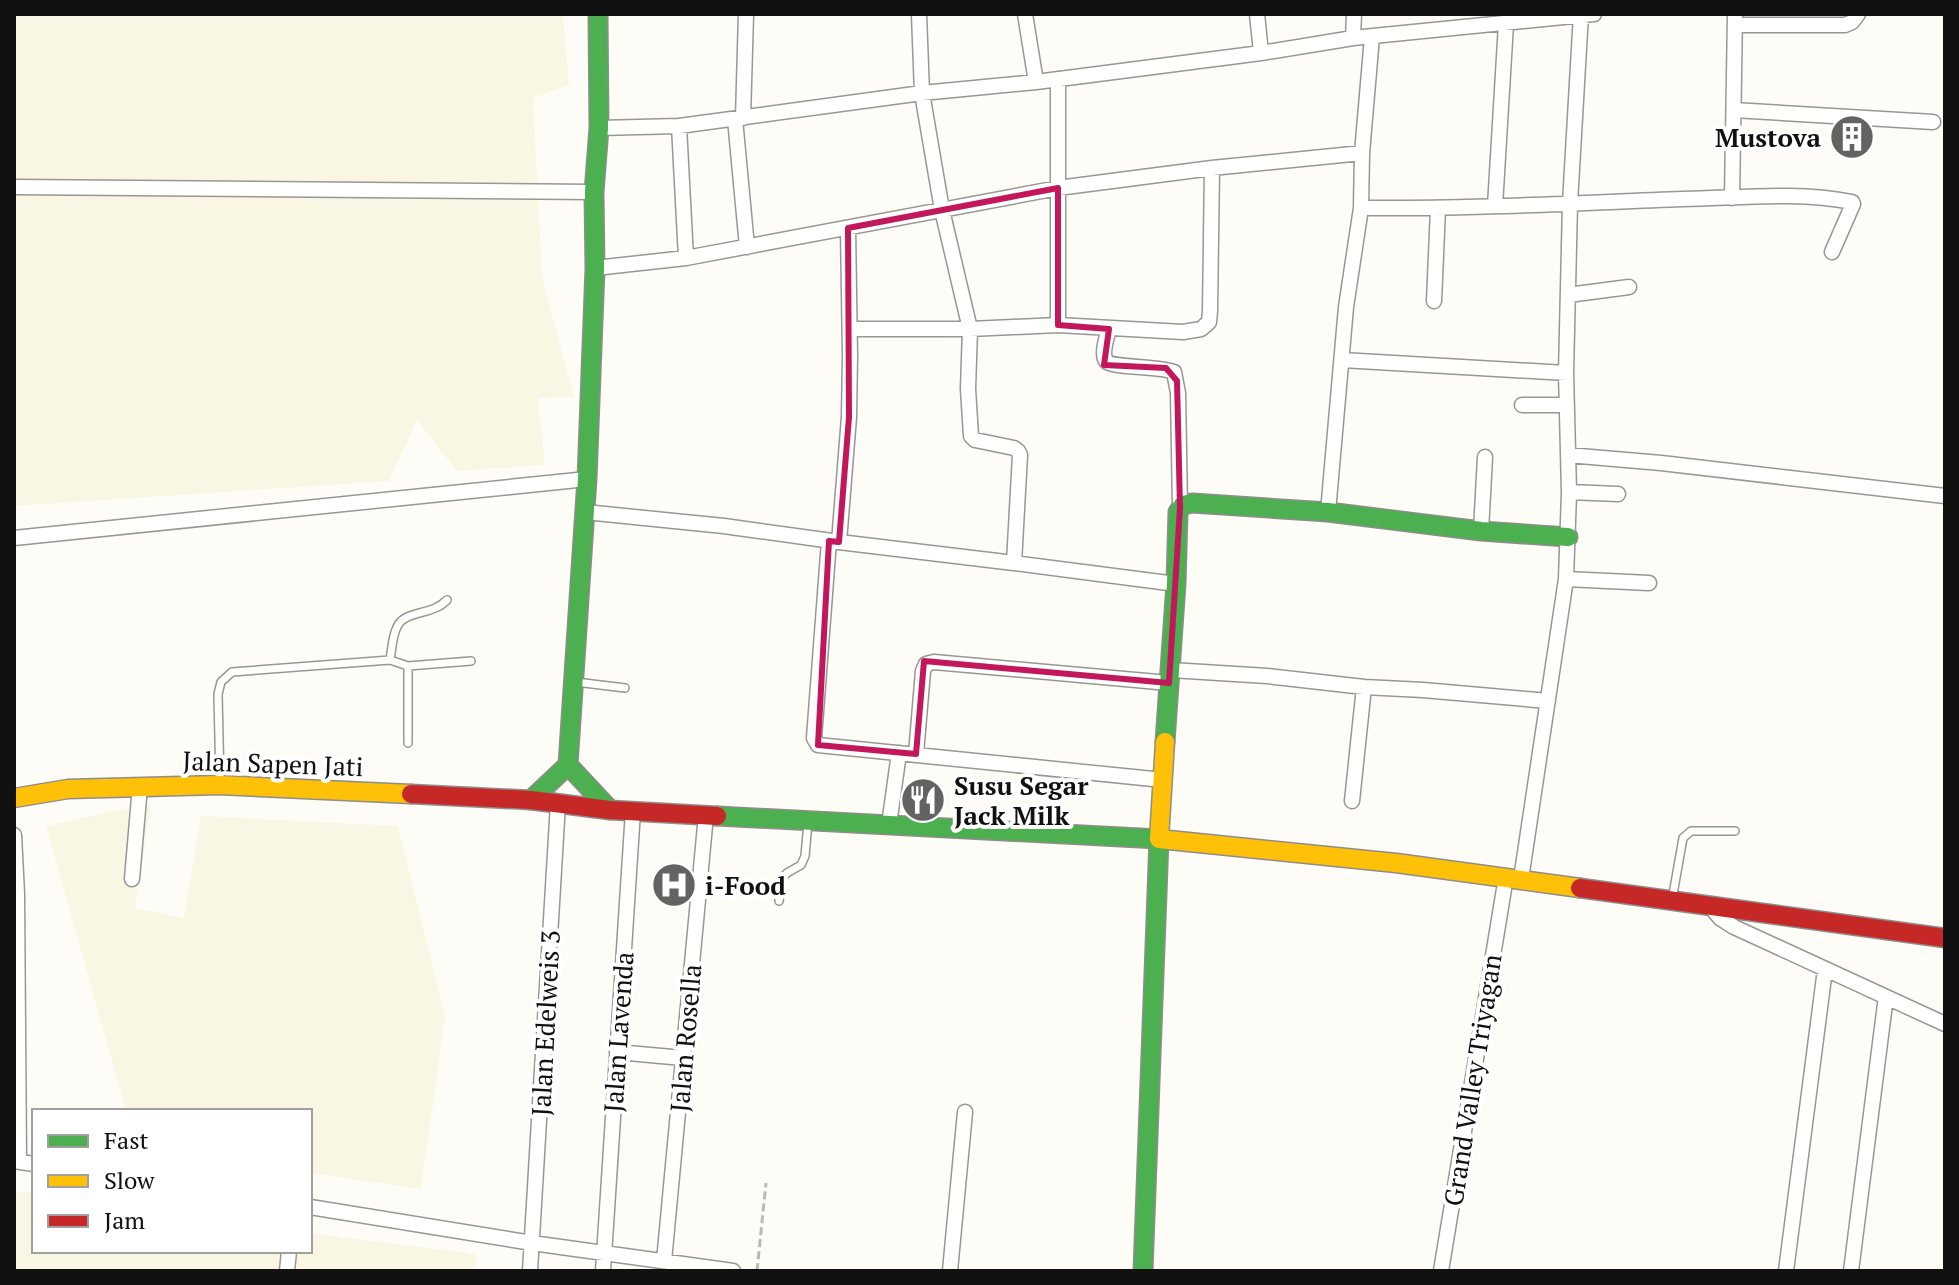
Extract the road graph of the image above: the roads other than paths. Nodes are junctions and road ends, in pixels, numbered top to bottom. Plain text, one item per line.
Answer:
1 (598, 14) edge
2 (746, 14) edge
3 (919, 14) edge
4 (1025, 14) edge
5 (1257, 14) edge
6 (1354, 14) edge
7 (1858, 14) edge
8 (1585, 15) edge
9 (1735, 20) edge
10 (1506, 24) junction
11 (1372, 37) junction
12 (1353, 38) junction
13 (1261, 53) junction
14 (1058, 79) junction
15 (1036, 82) junction
16 (922, 93) junction
17 (1734, 110) junction
18 (739, 119) junction
19 (1933, 122) dead end
20 (679, 126) junction
21 (599, 128) junction
22 (1362, 153) junction
23 (1212, 168) junction
24 (14, 187) edge
25 (1058, 188) junction
26 (594, 192) junction
27 (1732, 198) junction
28 (1570, 203) junction
29 (1495, 206) junction
30 (1361, 208) junction
31 (1438, 209) junction
32 (942, 210) junction
33 (848, 228) junction
34 (747, 247) junction
35 (1832, 252) dead end
36 (686, 258) junction
37 (595, 268) junction
38 (1629, 287) dead end
39 (1568, 295) junction
40 (1434, 301) dead end
41 (1058, 325) junction
42 (850, 329) junction
43 (970, 329) junction
44 (1109, 329) junction
45 (1342, 360) junction
46 (1566, 373) junction
47 (1522, 405) dead end
48 (1567, 405) junction
49 (1568, 455) junction
50 (1485, 457) dead end
51 (587, 479) junction
52 (1569, 492) junction
53 (1618, 494) dead end
54 (1945, 496) edge
55 (1180, 508) junction
56 (585, 512) junction
57 (1328, 512) junction
58 (1481, 531) junction
59 (1568, 537) junction
60 (14, 538) edge
61 (834, 542) junction
62 (1014, 563) junction
63 (1566, 579) junction
64 (1649, 583) dead end
65 (1176, 584) junction
66 (447, 600) dead end
67 (390, 660) junction
68 (471, 661) dead end
69 (408, 666) junction
70 (1170, 676) junction
71 (574, 681) junction
72 (1364, 687) junction
73 (625, 688) dead end
74 (1548, 701) junction
75 (408, 743) dead end
76 (899, 753) junction
77 (916, 754) junction
78 (568, 765) junction
79 (1163, 780) junction
80 (219, 785) junction
81 (140, 786) junction
82 (14, 798) edge
83 (531, 800) junction
84 (1352, 801) dead end
85 (558, 803) junction
86 (610, 810) junction
87 (633, 811) junction
88 (706, 815) junction
89 (808, 820) junction
90 (889, 825) junction
91 (1735, 831) dead end
92 (14, 835) edge
93 (1159, 839) junction
94 (132, 879) dead end
95 (1521, 879) junction
96 (1504, 889) dead end
97 (1672, 900) junction
98 (779, 901) dead end
99 (1710, 906) junction
100 (1945, 938) edge
101 (1824, 977) dead end
102 (1885, 1004) dead end
103 (1945, 1024) edge
104 (617, 1052) junction
105 (683, 1058) junction
106 (965, 1112) dead end
107 (22, 1162) edge
108 (312, 1207) edge
109 (532, 1243) junction
110 (605, 1252) junction
111 (669, 1265) edge
112 (530, 1271) edge
113 (603, 1271) edge
114 (733, 1271) edge
115 (950, 1271) edge
116 (1143, 1271) edge
117 (1441, 1271) edge
118 (1786, 1271) edge
119 (1851, 1271) edge

1 - 21 street
2 - 18 street
3 - 16 street
4 - 15 street
5 - 13 street
6 - 12 street
7 - 9 street
8 - 10 street
8 - 28 street
9 - 17 street
10 - 11 street
10 - 29 street
11 - 12 street
11 - 22 street
12 - 13 street
13 - 14 street
14 - 15 street
14 - 25 street
15 - 16 street
16 - 18 street
16 - 32 street
17 - 19 street
17 - 27 street
18 - 20 street
18 - 34 street
20 - 21 street
20 - 36 street
21 - 26 street
22 - 23 street
22 - 30 street
23 - 25 street
23 - 44 street
24 - 26 street
25 - 32 street
25 - 41 street
26 - 37 street
27 - 28 street
27 - 35 street
28 - 29 street
28 - 39 street
29 - 31 street
30 - 31 street
30 - 45 street
31 - 40 street
32 - 33 street
32 - 43 street
33 - 34 street
33 - 42 street
34 - 36 street
36 - 37 street
37 - 51 street
38 - 39 street
39 - 46 street
41 - 43 street
41 - 44 street
42 - 43 street
42 - 61 street
43 - 62 street
44 - 55 street
45 - 46 street
45 - 57 street
46 - 48 street
47 - 48 street
48 - 49 street
49 - 52 street
49 - 54 street
50 - 58 street
51 - 56 street
51 - 60 street
52 - 53 street
52 - 59 street
55 - 57 street
55 - 65 street
56 - 61 street
56 - 71 street
57 - 58 street
58 - 59 street
59 - 63 street
61 - 62 street
61 - 76 street
62 - 65 street
63 - 64 street
63 - 74 street
65 - 70 street
66 - 67 lane
67 - 69 lane
67 - 80 lane
68 - 69 lane
69 - 75 lane
70 - 72 street
70 - 77 street
70 - 79 street
71 - 73 lane
71 - 78 street
72 - 74 street
72 - 84 street
74 - 95 street
76 - 77 street
76 - 90 street
77 - 79 street
78 - 83 street
78 - 86 street
79 - 93 street
80 - 81 street, Jalan Sapen Jati
80 - 83 street, Jalan Sapen Jati
81 - 82 street, Jalan Sapen Jati
81 - 94 street
83 - 85 street, Jalan Sapen Jati
85 - 86 street, Jalan Sapen Jati
85 - 109 street, Jalan Edelweis 3
86 - 87 street, Jalan Sapen Jati
87 - 88 street, Jalan Sapen Jati
87 - 104 street, Jalan Lavenda
88 - 89 street, Jalan Sapen Jati
88 - 105 street, Jalan Rosella
89 - 90 street, Jalan Sapen Jati
89 - 98 lane
90 - 93 street, Jalan Sapen Jati
91 - 97 lane
92 - 107 street
93 - 95 street, Jalan Sapen Jati
93 - 116 street
95 - 97 street, Jalan Sapen Jati
96 - 117 street, Grand Valley Triyagan
97 - 99 street, Jalan Sapen Jati
99 - 100 street, Jalan Sapen Jati
99 - 103 street
101 - 118 street
102 - 119 street
104 - 105 street
104 - 110 street, Jalan Lavenda
105 - 111 street, Jalan Rosella
106 - 115 street
108 - 109 street
109 - 110 street
109 - 112 street, Jalan Edelweis 3
110 - 111 street
110 - 113 street, Jalan Lavenda
111 - 114 street

